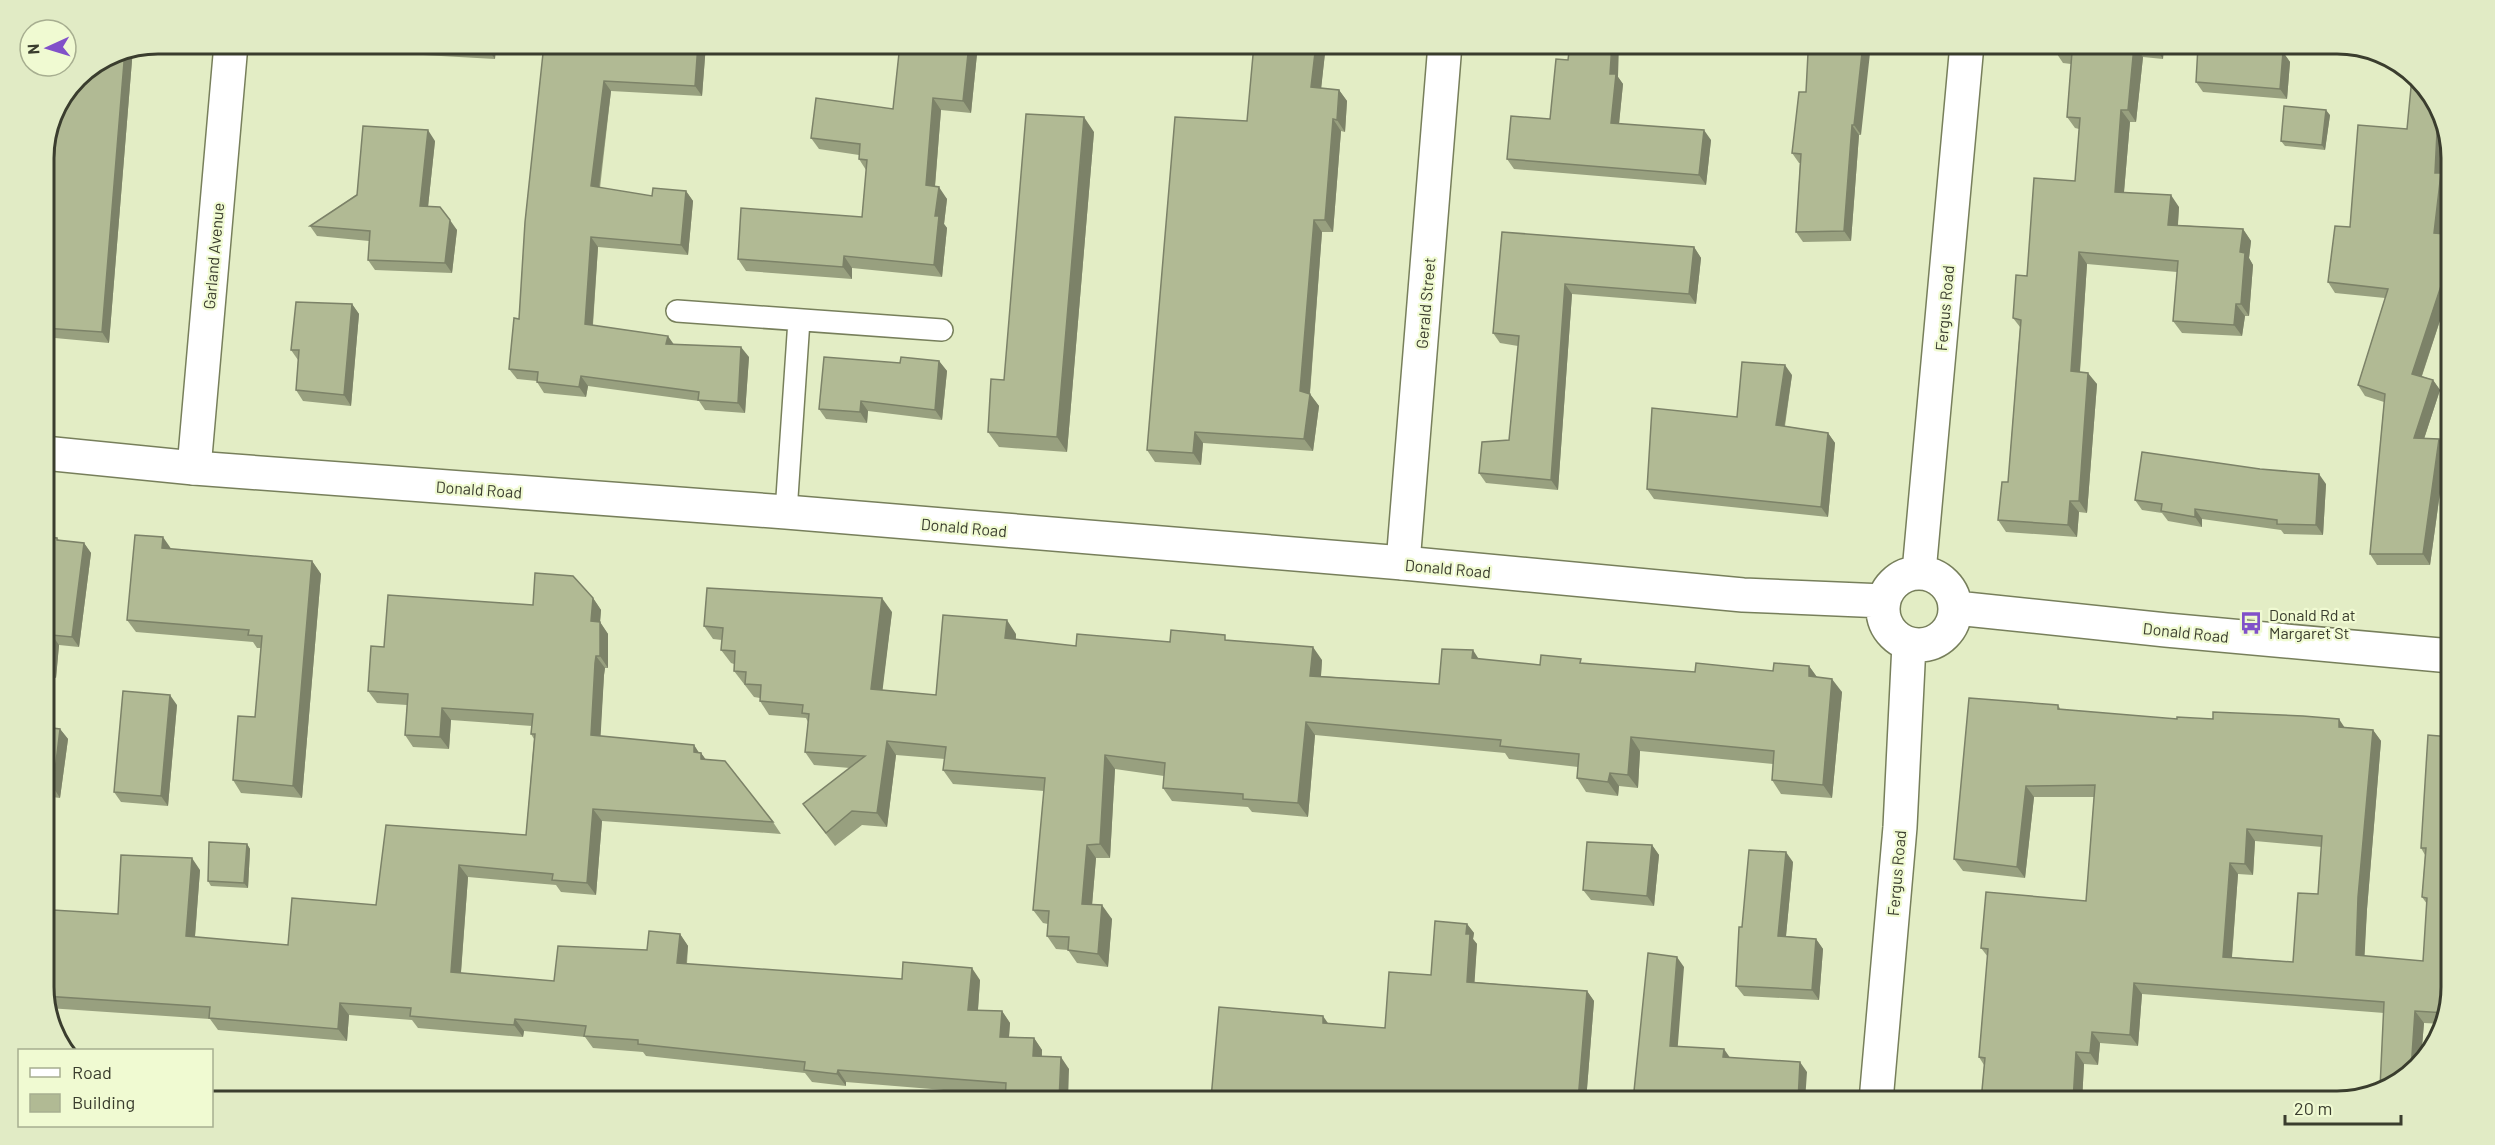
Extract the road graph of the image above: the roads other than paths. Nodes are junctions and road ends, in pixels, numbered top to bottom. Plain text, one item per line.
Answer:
1 (230, 54) edge
2 (1444, 54) edge
3 (1966, 54) edge
4 (677, 311) dead end
5 (799, 320) junction
6 (942, 330) dead end
7 (54, 454) edge
8 (194, 468) junction
9 (786, 512) junction
10 (1403, 563) junction
11 (1919, 572) junction
12 (1884, 601) junction
13 (1956, 608) junction
14 (1909, 644) junction
15 (2441, 655) edge
16 (1877, 1091) edge

1 - 8 street, Garland Avenue
2 - 10 street, Gerald Street
3 - 11 street, Fergus Road
4 - 5 lane
5 - 6 lane
5 - 9 lane
7 - 8 street, Donald Road
8 - 9 street, Donald Road
9 - 10 street, Donald Road
10 - 12 street, Donald Road
11 - 12 street
11 - 13 street
12 - 14 street
13 - 14 street
13 - 15 street, Donald Road
14 - 16 street, Fergus Road

